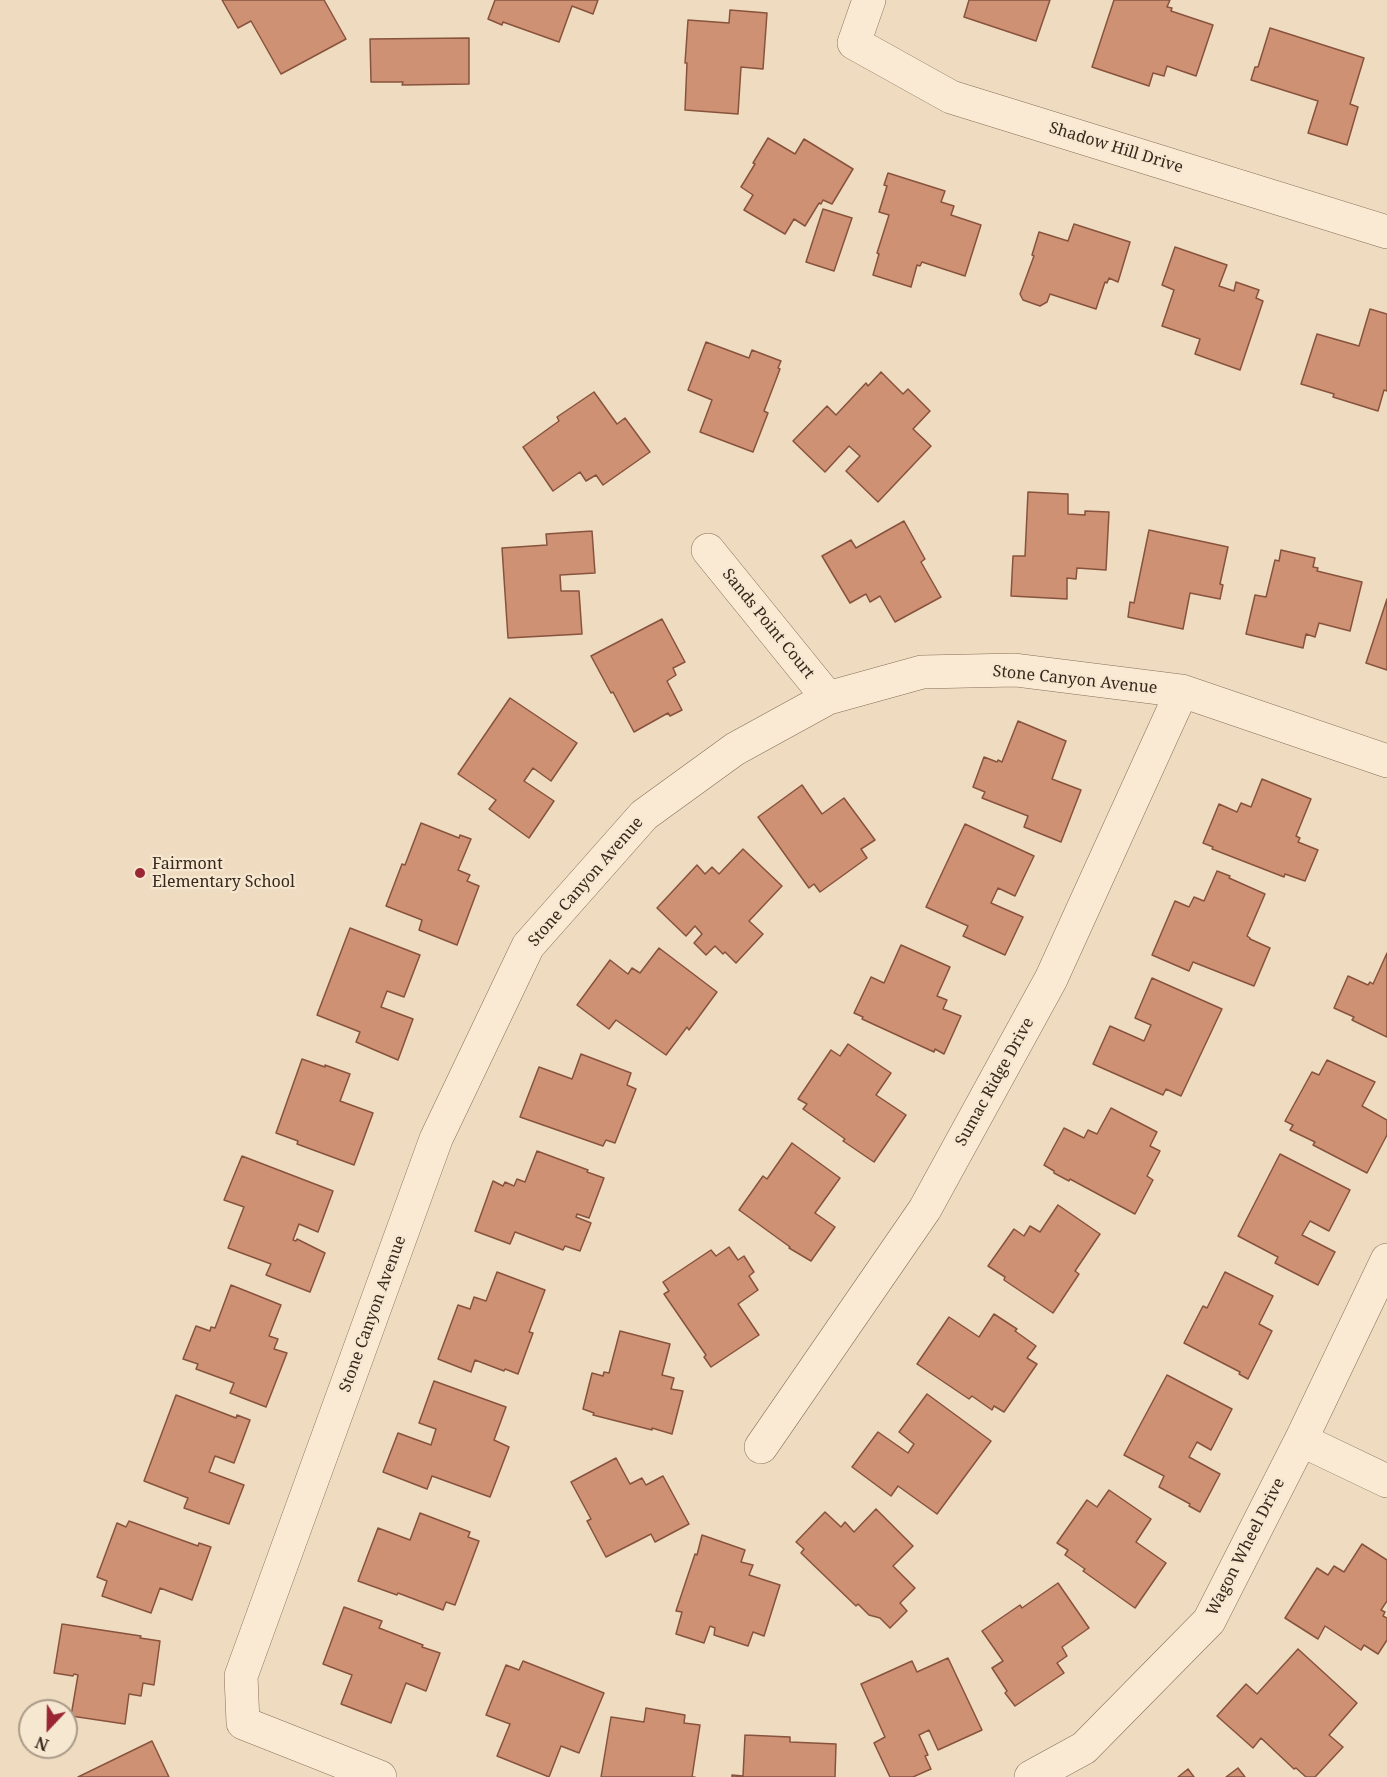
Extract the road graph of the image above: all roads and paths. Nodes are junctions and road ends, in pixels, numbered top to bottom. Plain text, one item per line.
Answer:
1 (869, 0) edge
2 (1387, 232) edge
3 (708, 550) dead end
4 (1182, 691) junction
5 (828, 698) junction
6 (1387, 761) edge
7 (1387, 1260) edge
8 (1301, 1440) junction
9 (761, 1447) dead end
10 (1387, 1481) edge
11 (380, 1777) edge
12 (1031, 1777) edge

1 - 2 street, Shadow Hill Drive
3 - 5 street, Sands Point Court
4 - 5 street, Stone Canyon Avenue
4 - 6 street, Stone Canyon Avenue
4 - 9 street, Sumac Ridge Drive
5 - 11 street, Stone Canyon Avenue
7 - 8 street, Wagon Wheel Drive
8 - 10 street
8 - 12 street, Wagon Wheel Drive

